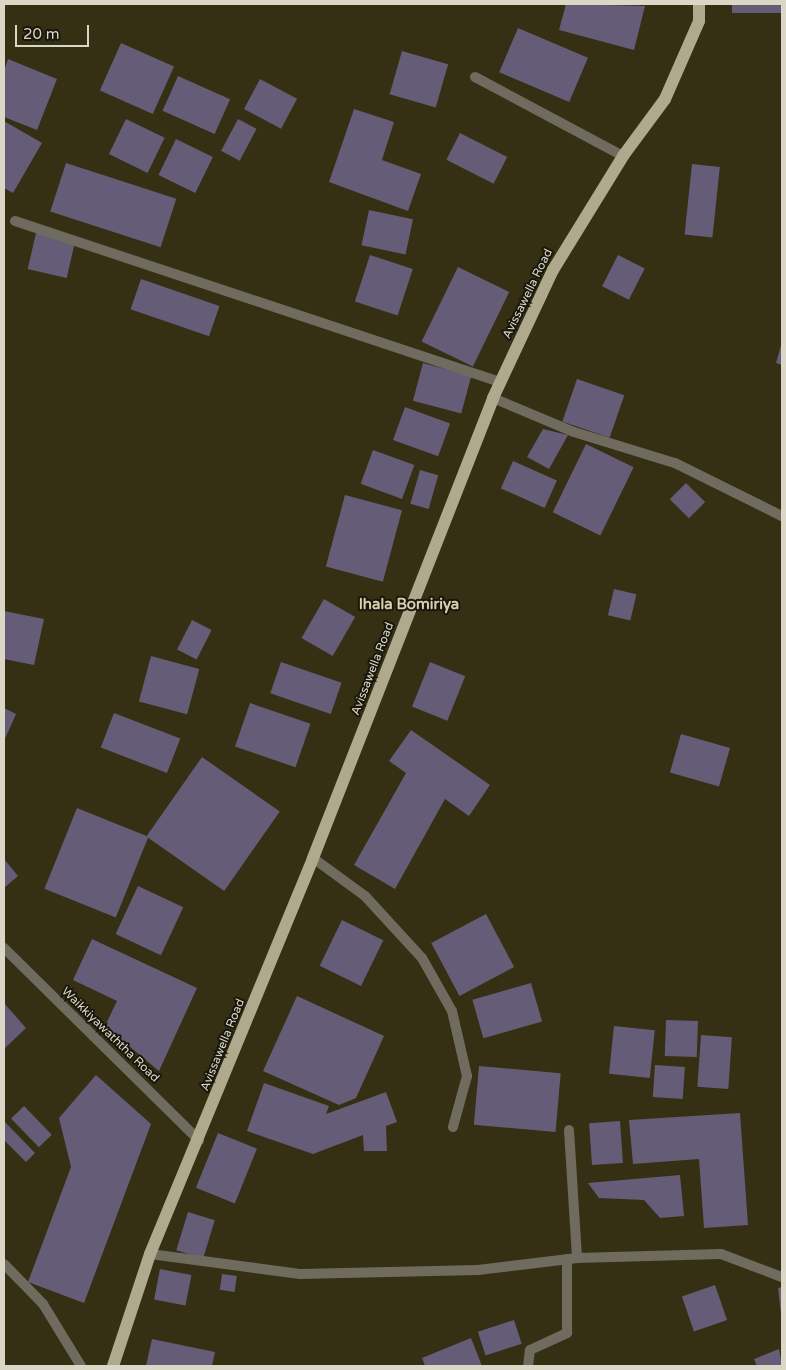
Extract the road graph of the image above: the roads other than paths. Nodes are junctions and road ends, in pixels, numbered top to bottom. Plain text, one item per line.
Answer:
1 (699, 4) edge
2 (475, 78) dead end
3 (623, 156) junction
4 (14, 221) dead end
5 (500, 382) junction
6 (493, 398) junction
7 (782, 516) edge
8 (313, 858) junction
9 (4, 948) edge
10 (453, 1126) dead end
11 (569, 1130) dead end
12 (199, 1140) junction
13 (150, 1254) junction
14 (572, 1258) junction
15 (4, 1264) edge
16 (782, 1277) edge
17 (80, 1366) edge
18 (113, 1366) edge
19 (528, 1366) edge

1 - 3 main road, Avissawella Road
2 - 3 street
3 - 5 main road, Avissawella Road
4 - 5 street
5 - 6 main road, Avissawella Road
6 - 7 street
6 - 8 main road, Avissawella Road
8 - 10 street
8 - 12 main road, Avissawella Road
9 - 12 street, Waikkiyawaththa Road
11 - 14 street
12 - 13 main road, Avissawella Road
13 - 14 street
13 - 18 main road, Avissawella Road
14 - 16 street
14 - 19 street
15 - 17 street

